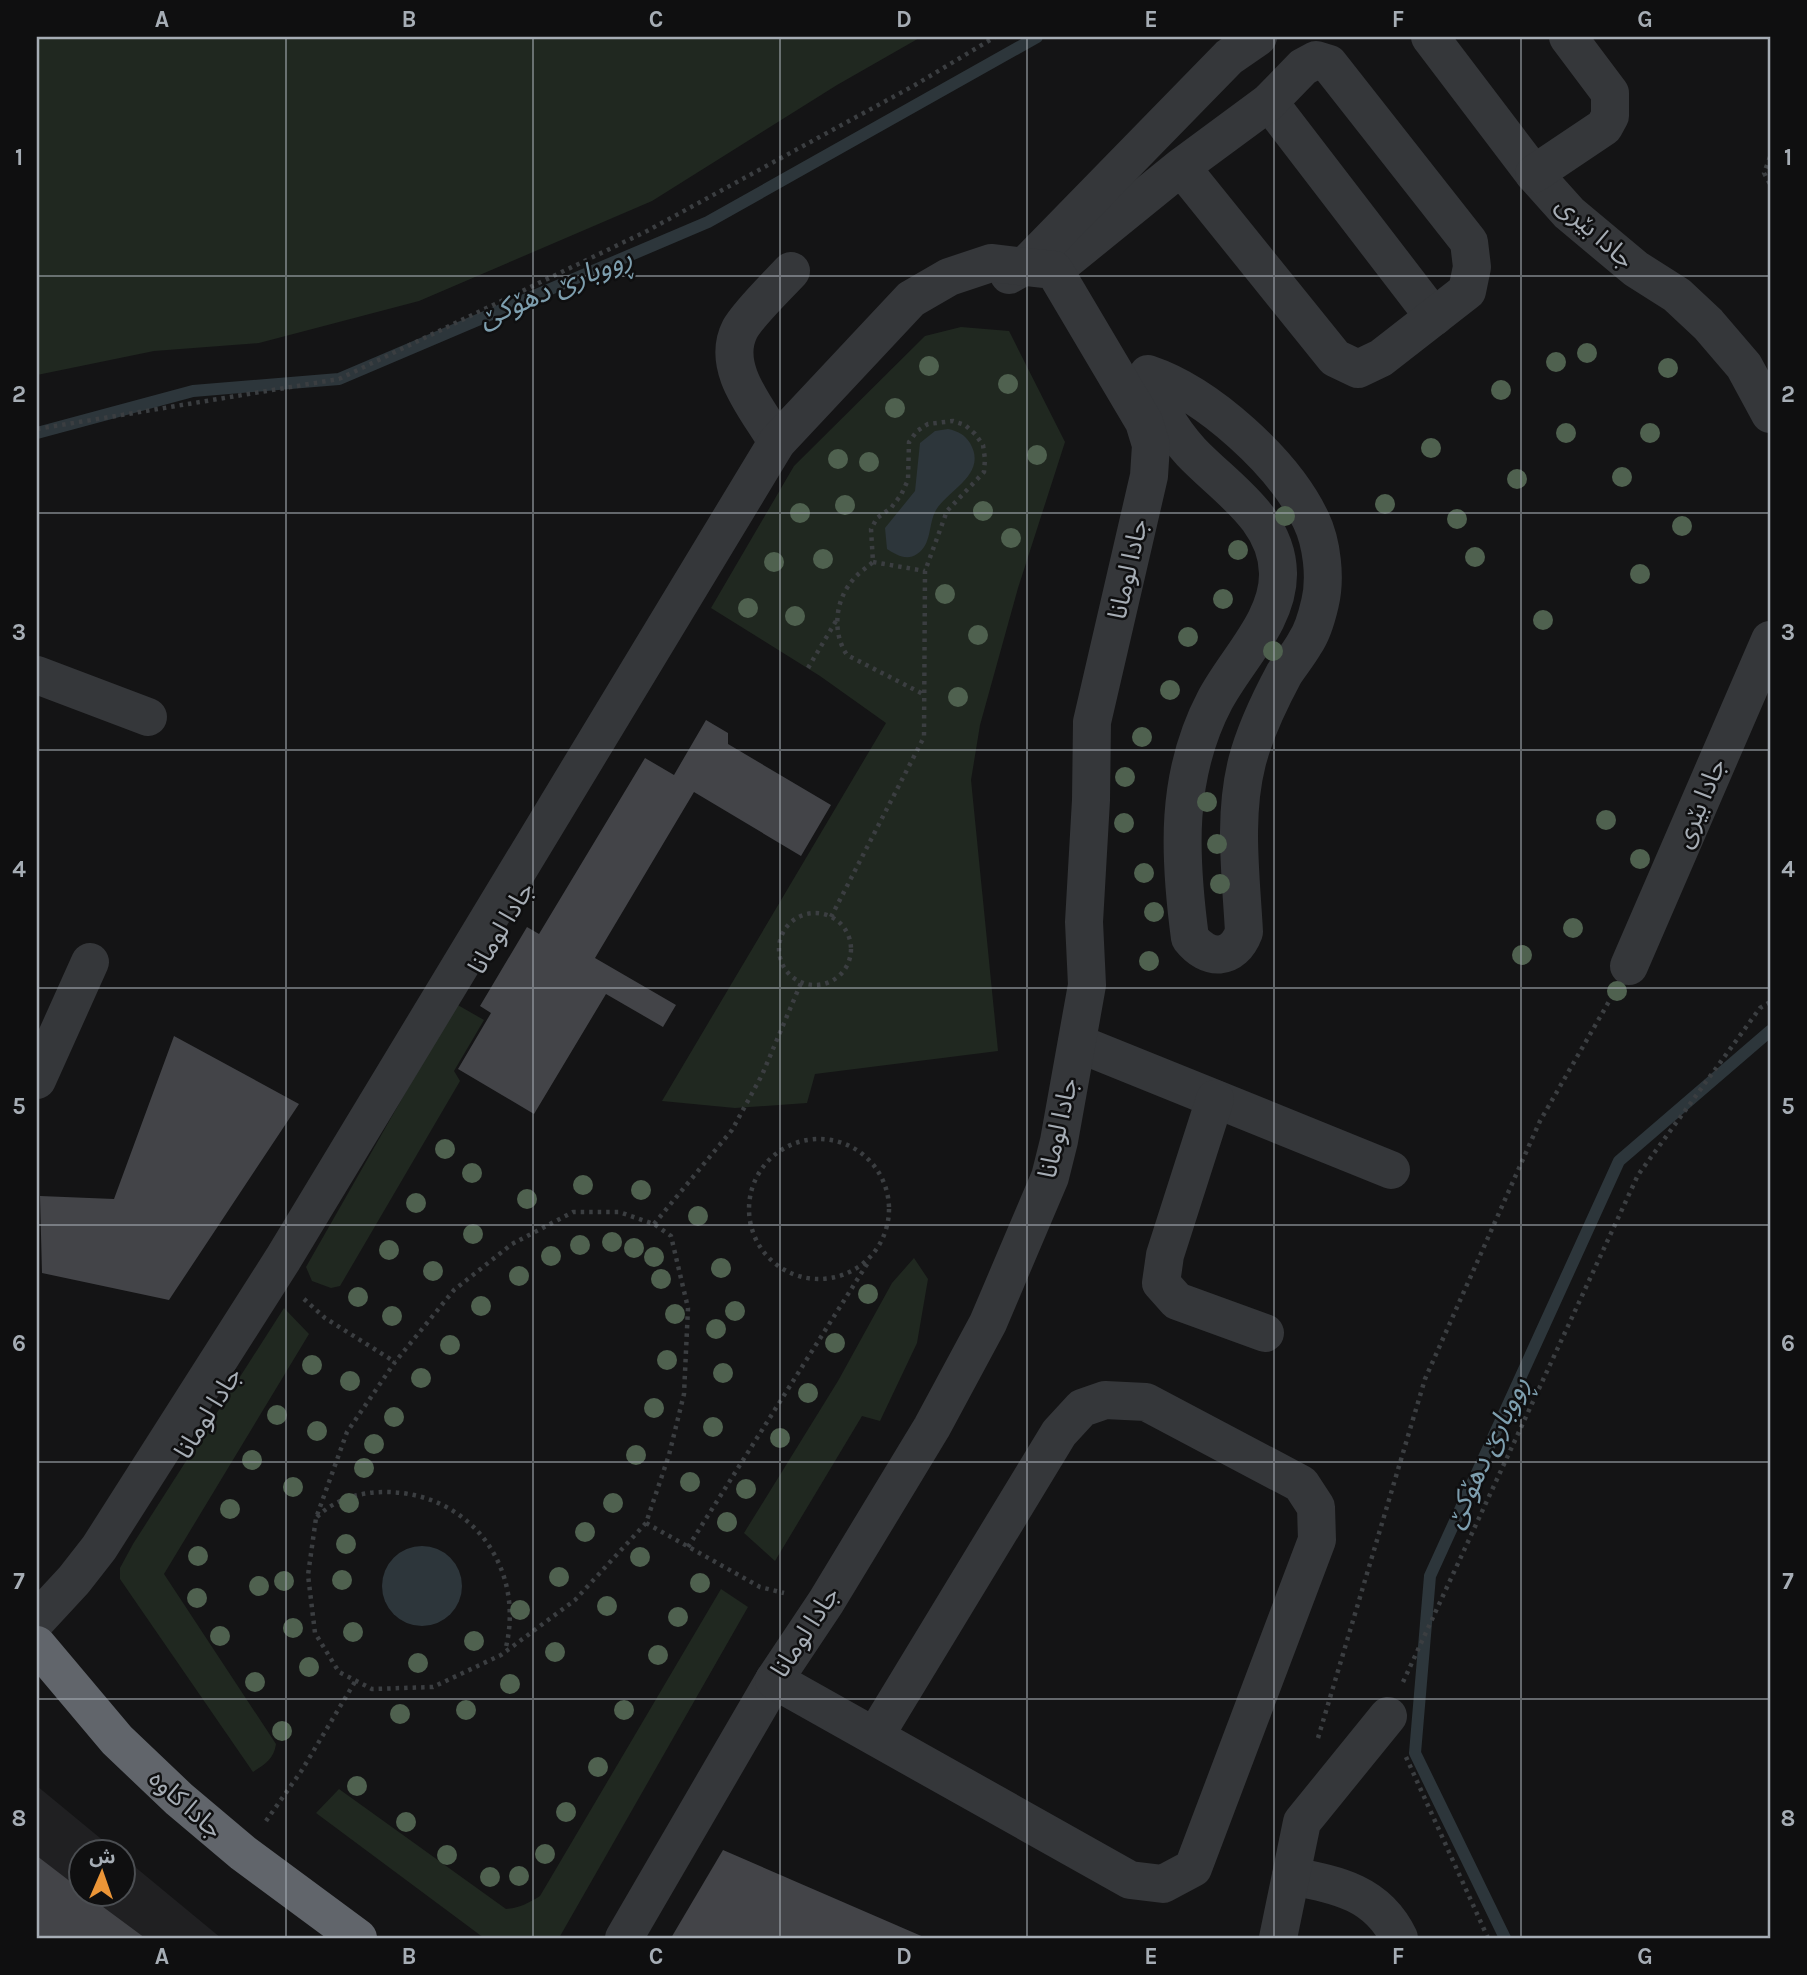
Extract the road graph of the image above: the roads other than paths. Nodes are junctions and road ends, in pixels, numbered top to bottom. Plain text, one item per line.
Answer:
1 (1258, 37) edge
2 (1430, 37) edge
3 (1568, 37) edge
4 (1269, 102) junction
5 (1181, 167) junction
6 (1534, 174) junction
7 (1039, 268) junction
8 (790, 271) dead end
9 (1434, 317) junction
10 (1090, 332) junction
11 (1148, 374) junction
12 (1770, 414) edge
13 (777, 442) junction
14 (1265, 457) junction
15 (1229, 488) junction
16 (1770, 640) edge
17 (39, 665) edge
18 (148, 717) dead end
19 (90, 962) dead end
20 (1629, 966) road end
21 (1077, 1043) junction
22 (37, 1080) edge
23 (1215, 1099) junction
24 (1391, 1170) dead end
25 (1265, 1333) dead end
26 (37, 1620) edge
27 (37, 1645) edge
28 (774, 1680) junction
29 (1395, 1701) road end
30 (875, 1736) junction
31 (1290, 1876) junction
32 (358, 1938) edge
33 (624, 1938) edge
34 (1278, 1938) edge
35 (1399, 1938) edge

1 - 7 street, جادا لومانا
2 - 6 street, جادا بێری
3 - 6 street
4 - 5 street
4 - 9 street
4 - 9 street
5 - 7 street
5 - 9 street
6 - 12 street, جادا بێری
7 - 10 street, جادا لومانا
7 - 13 street, جادا لومانا
7 - 27 street, جادا لومانا
8 - 13 street
10 - 11 street
10 - 21 street, جادا لومانا
11 - 14 street
11 - 15 street
13 - 26 street, جادا لومانا
14 - 15 street
14 - 15 street
16 - 20 street, جادا بێری
17 - 18 street
19 - 22 street
21 - 23 street
21 - 28 street, جادا لومانا
23 - 24 street
23 - 25 street
27 - 32 highway, جادا کاوه
28 - 30 street
28 - 33 street, جادا لومانا
29 - 31 street
30 - 30 street
31 - 34 street
31 - 35 street

